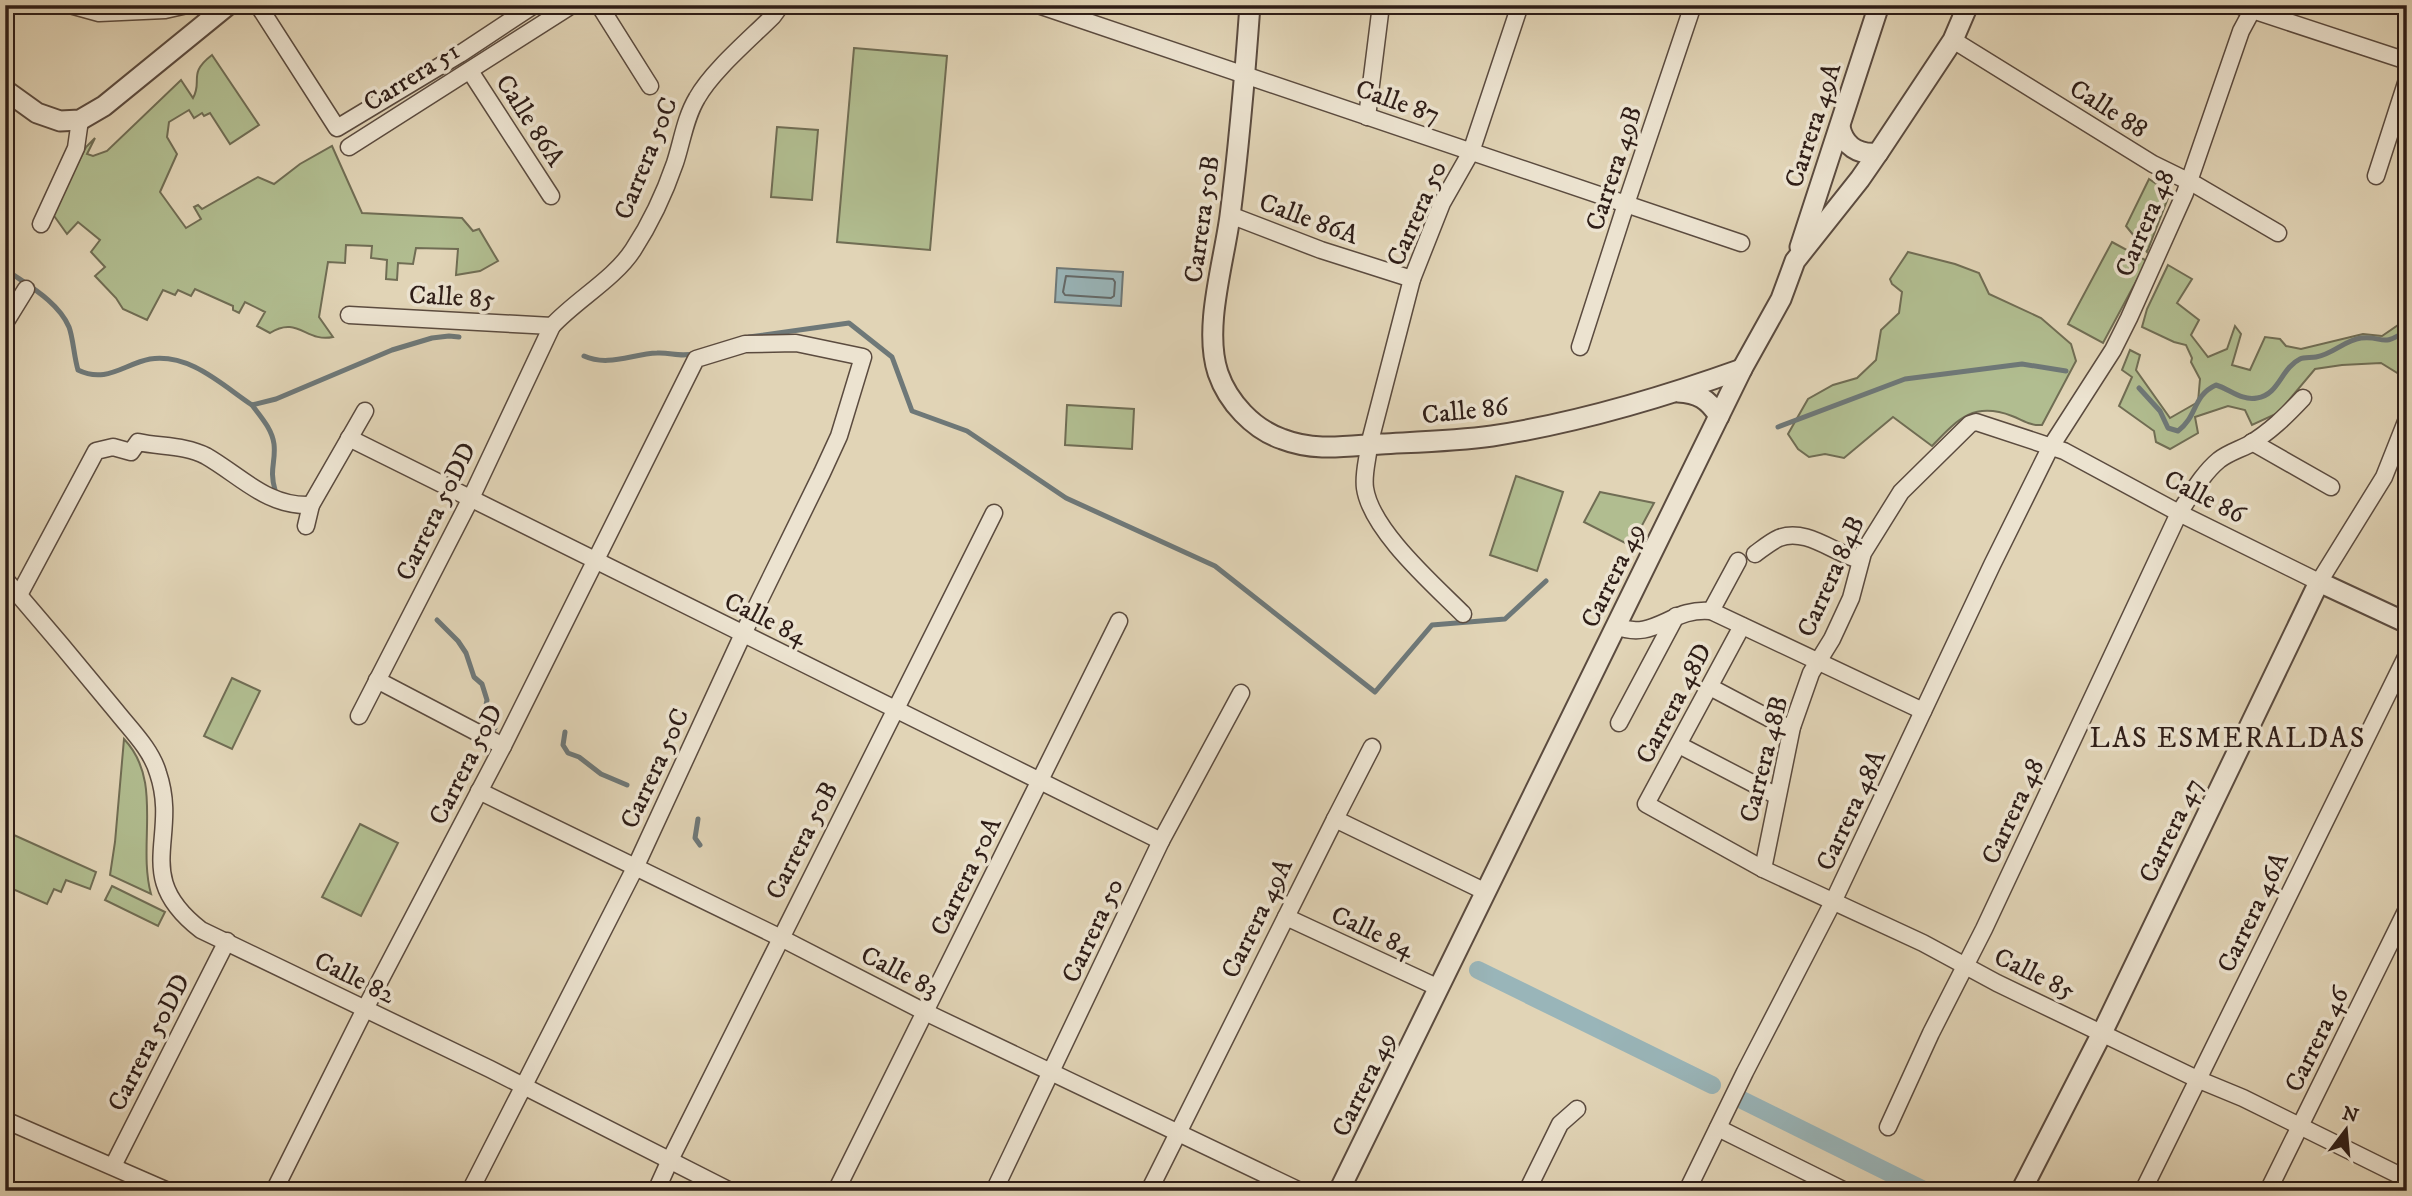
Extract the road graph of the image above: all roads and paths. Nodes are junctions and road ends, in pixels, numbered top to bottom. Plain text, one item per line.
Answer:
1 (70, 5) edge
2 (187, 5) edge
3 (228, 5) edge
4 (258, 5) edge
5 (534, 5) edge
6 (572, 5) edge
7 (600, 5) edge
8 (781, 5) edge
9 (1038, 5) edge
10 (1250, 5) edge
11 (1381, 5) edge
12 (1520, 5) edge
13 (1693, 5) edge
14 (1879, 5) edge
15 (1968, 5) edge
16 (2248, 7) edge
17 (1953, 40) junction
18 (2407, 61) edge
19 (470, 71) junction
20 (1245, 75) junction
21 (2407, 80) edge
22 (650, 86) dead end
23 (5, 90) edge
24 (1367, 117) junction
25 (80, 120) junction
26 (1840, 127) junction
27 (349, 147) dead end
28 (1471, 152) junction
29 (1878, 153) junction
30 (2376, 176) dead end
31 (2189, 181) junction
32 (551, 196) dead end
33 (1626, 204) junction
34 (1230, 215) junction
35 (41, 224) dead end
36 (2277, 233) dead end
37 (1741, 243) dead end
38 (1795, 261) junction
39 (1412, 279) junction
40 (21, 295) dead end
41 (349, 314) dead end
42 (5, 323) edge
43 (552, 326) junction
44 (1580, 347) dead end
45 (696, 359) joint
46 (1742, 369) junction
47 (1678, 392) junction
48 (2303, 398) dead end
49 (365, 411) dead end
50 (1719, 416) junction
51 (2407, 419) edge
52 (1976, 422) joint
53 (1257, 427) joint
54 (349, 438) junction
55 (2252, 442) junction
56 (1369, 445) junction
57 (2050, 448) junction
58 (2330, 487) dead end
59 (471, 498) junction
60 (311, 505) junction
61 (994, 513) dead end
62 (2179, 513) junction
63 (306, 526) dead end
64 (1755, 554) dead end
65 (595, 560) junction
66 (1860, 560) junction
67 (1738, 561) dead end
68 (5, 579) edge
69 (2319, 582) junction
70 (19, 595) junction
71 (1711, 611) junction
72 (1462, 614) dead end
73 (1676, 616) junction
74 (1119, 621) dead end
75 (2407, 623) edge
76 (1616, 626) junction
77 (1742, 626) junction
78 (743, 634) junction
79 (2407, 655) edge
80 (1817, 662) junction
81 (377, 680) junction
82 (1710, 687) junction
83 (1241, 693) dead end
84 (895, 710) junction
85 (1923, 711) junction
86 (359, 716) dead end
87 (1619, 723) dead end
88 (1792, 727) junction
89 (503, 746) junction
90 (1679, 746) junction
91 (1372, 747) dead end
92 (1040, 782) junction
93 (479, 791) junction
94 (1777, 796) junction
95 (1646, 804) joint
96 (1335, 819) junction
97 (1161, 842) junction
98 (635, 868) junction
99 (1763, 869) junction
100 (1486, 892) junction
101 (1833, 902) junction
102 (2407, 909) edge
103 (1286, 918) junction
104 (781, 938) junction
105 (227, 941) junction
106 (1964, 966) junction
107 (1439, 988) junction
108 (365, 1009) junction
109 (925, 1012) junction
110 (2102, 1033) junction
111 (1053, 1071) junction
112 (2197, 1079) junction
113 (524, 1087) junction
114 (1577, 1108) dead end
115 (5, 1120) edge
116 (1888, 1127) dead end
117 (2300, 1127) junction
118 (1718, 1128) junction
119 (1177, 1131) junction
120 (670, 1160) junction
121 (113, 1166) junction
122 (2407, 1179) edge
123 (168, 1191) edge
124 (274, 1191) edge
125 (470, 1191) edge
126 (656, 1191) edge
127 (730, 1191) edge
128 (836, 1191) edge
129 (993, 1191) edge
130 (1149, 1191) edge
131 (1300, 1191) edge
132 (1339, 1191) edge
133 (1527, 1191) edge
134 (1687, 1191) edge
135 (1845, 1191) edge
136 (2021, 1191) edge
137 (2143, 1191) edge
138 (2268, 1191) edge

1 - 2 street
3 - 25 street
4 - 5 street, Carrera 51
6 - 19 street, Carrera 51
7 - 22 street
8 - 43 street, Carrera 50C
9 - 20 street, Calle 87
10 - 20 street, Carrera 50B
11 - 24 street
12 - 28 street, Carrera 50
13 - 33 street, Carrera 49B
14 - 26 street, Carrera 49A
15 - 17 street, Carrera 49
16 - 18 street
16 - 31 street, Carrera 48
17 - 29 street, Carrera 49
17 - 31 street, Calle 88
19 - 27 street, Carrera 51
19 - 32 street, Calle 86A
20 - 24 street, Calle 87
20 - 34 street, Carrera 50B
21 - 30 street
23 - 25 street
24 - 28 street, Calle 87
25 - 35 street
26 - 29 street
26 - 38 street, Carrera 49A
28 - 33 street, Calle 87
28 - 39 street, Carrera 50
29 - 38 street, Carrera 49
31 - 36 street, Calle 88
31 - 57 street, Carrera 48
33 - 37 street, Calle 87
33 - 44 street, Carrera 49B
34 - 39 street, Calle 86A
34 - 53 street, Carrera 50B
38 - 46 street, Carrera 49
39 - 56 street, Carrera 50
40 - 42 street
41 - 43 street, Calle 85
43 - 59 street, Carrera 50DD
45 - 65 street, Carrera 50D
45 - 78 street, Carrera 50C
46 - 47 street, Calle 86
46 - 50 street, Carrera 49
47 - 50 street
47 - 56 street, Calle 86
48 - 55 street, Carrera 48
49 - 54 street
50 - 76 street, Carrera 49
51 - 69 street, Carrera 47
52 - 57 street, Calle 86
52 - 66 street, Carrera 84B
53 - 56 street, Calle 86
54 - 59 street, Calle 84
54 - 60 street
55 - 58 street
55 - 62 street, Carrera 48
56 - 72 street, Carrera 50
57 - 62 street, Calle 86
57 - 85 street, Carrera 48A
59 - 65 street, Calle 84
59 - 81 street, Carrera 50DD
60 - 63 street
60 - 70 street
61 - 84 street, Carrera 50B
62 - 69 street, Calle 86
62 - 106 street, Carrera 48
64 - 66 street
65 - 78 street, Calle 84
65 - 89 street, Carrera 50D
66 - 80 street, Carrera 84B
67 - 71 street
68 - 70 street, Calle 82
69 - 75 street, Calle 86
69 - 110 street, Carrera 47
70 - 105 street, Calle 82
71 - 73 street
71 - 77 street
73 - 76 street
73 - 87 street
74 - 92 street, Carrera 50A
76 - 100 street, Carrera 49
77 - 80 street
77 - 82 street, Carrera 48D
78 - 84 street, Calle 84
78 - 98 street, Carrera 50C
79 - 112 street, Carrera 46A
80 - 85 street
80 - 88 street, Carrera 48B
81 - 86 street, Carrera 50DD
81 - 89 street
82 - 88 street
82 - 90 street, Carrera 48D
83 - 97 street, Carrera 50
84 - 92 street, Calle 84
84 - 104 street, Carrera 50B
85 - 101 street, Carrera 48A
88 - 94 street, Carrera 48B
89 - 93 street, Carrera 50D
90 - 94 street
90 - 95 street, Carrera 48D
91 - 96 street, Carrera 49A
92 - 97 street, Calle 84
92 - 109 street, Carrera 50A
93 - 98 street, Calle 83
93 - 108 street, Carrera 50D
94 - 99 street, Carrera 48B
95 - 99 street, Calle 85
96 - 100 street
96 - 103 street, Carrera 49A
97 - 111 street, Carrera 50
98 - 104 street, Calle 83
98 - 113 street, Carrera 50C
99 - 101 street, Calle 85
100 - 107 street, Carrera 49
101 - 106 street, Calle 85
101 - 118 street, Carrera 48A
102 - 117 street, Carrera 46
103 - 107 street, Calle 84
103 - 119 street, Carrera 49A
104 - 109 street, Calle 83
104 - 120 street, Carrera 50B
105 - 108 street, Calle 82
105 - 121 street, Carrera 50DD
106 - 110 street, Calle 85
106 - 116 street, Carrera 48
107 - 132 street, Carrera 49
108 - 113 street, Calle 82
108 - 124 street, Carrera 50D
109 - 111 street, Calle 83
109 - 128 street, Carrera 50A
110 - 112 street, Calle 85
110 - 136 street, Carrera 47
111 - 119 street, Calle 83
111 - 129 street, Carrera 50
112 - 117 street, Calle 85
112 - 137 street, Carrera 46A
113 - 120 street, Calle 82
113 - 125 street, Carrera 50C
114 - 133 street
115 - 121 street
117 - 122 street, Calle 85
117 - 138 street, Carrera 46
118 - 134 street, Carrera 48A
118 - 135 street
119 - 130 street, Carrera 49A
119 - 131 street, Calle 83
120 - 126 street, Carrera 50B
120 - 127 street, Calle 82
121 - 123 street

